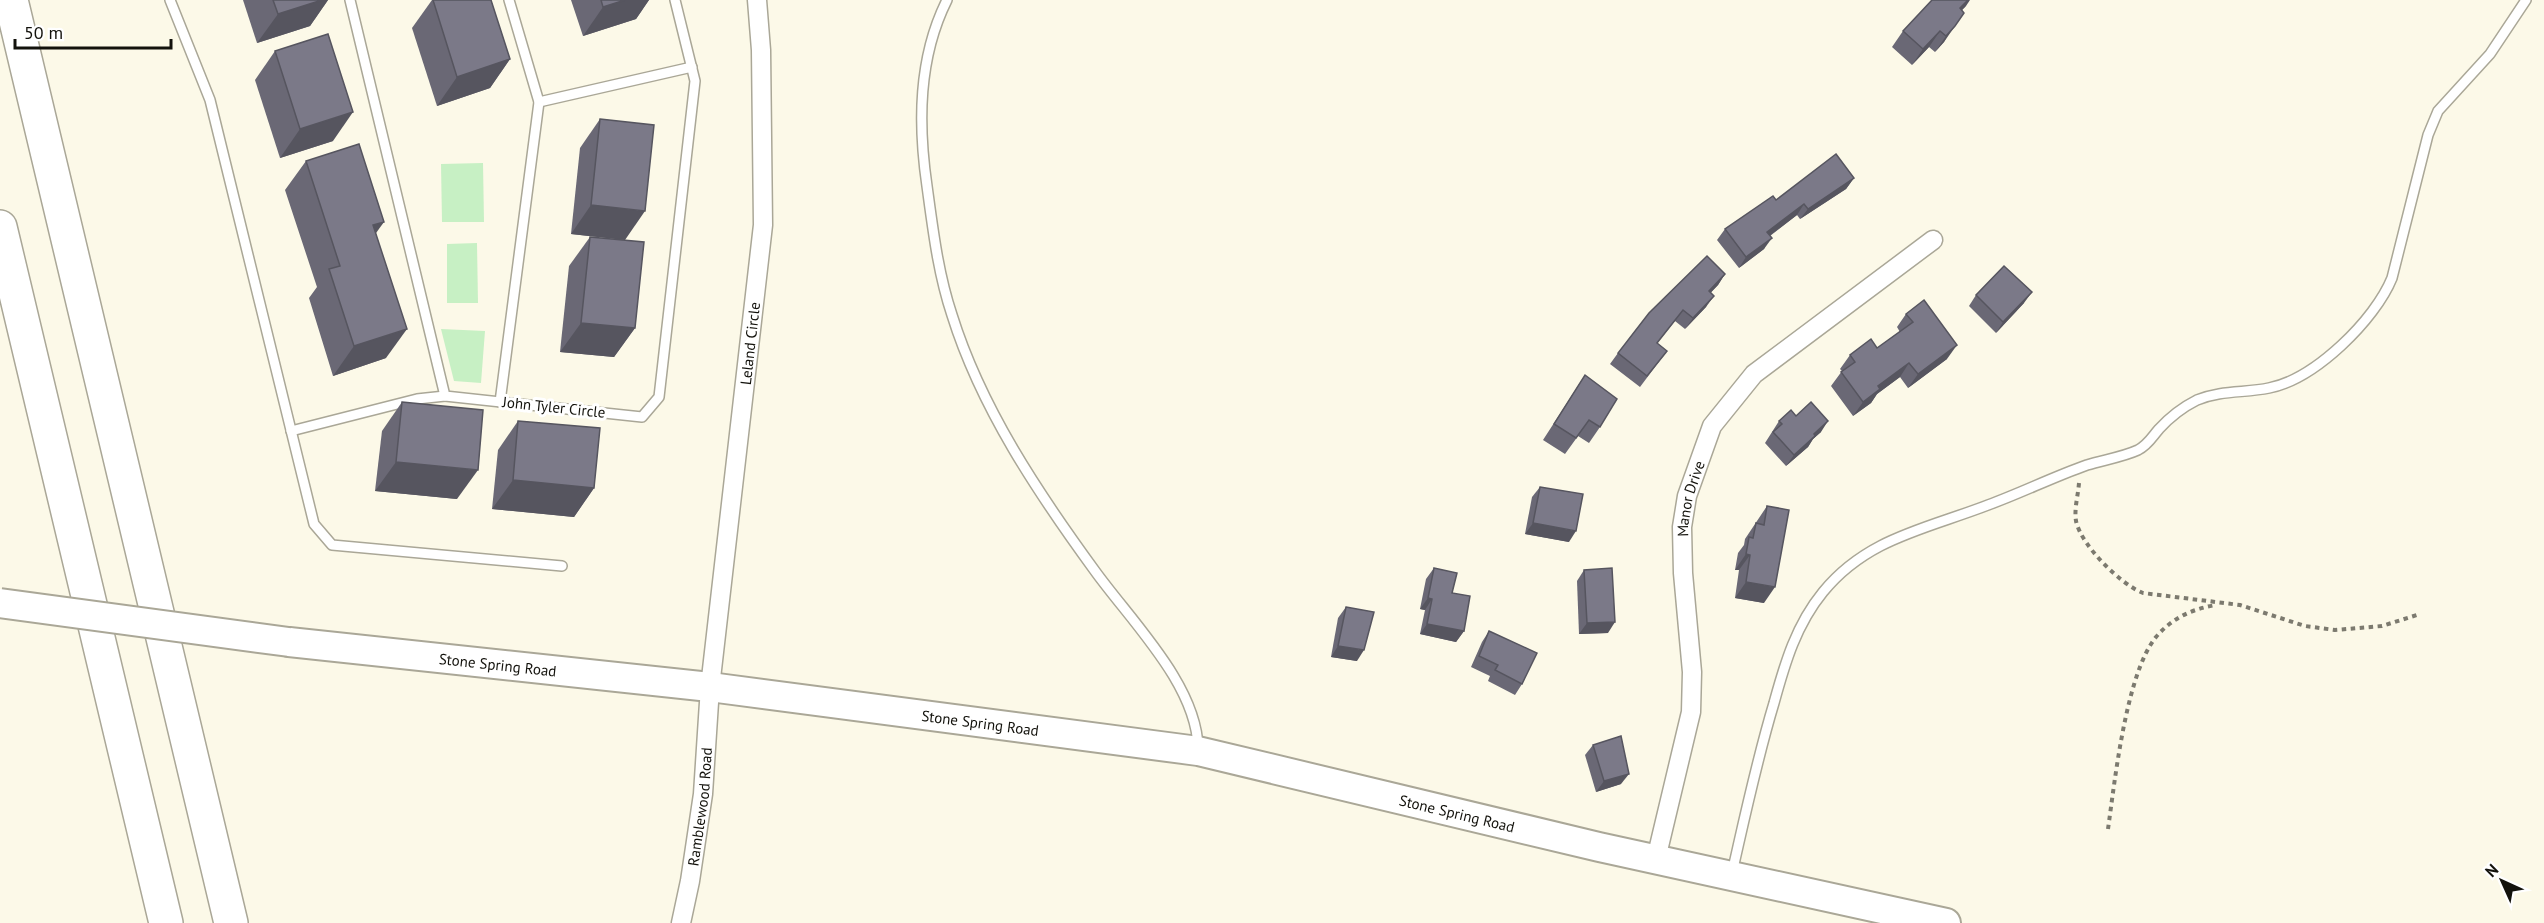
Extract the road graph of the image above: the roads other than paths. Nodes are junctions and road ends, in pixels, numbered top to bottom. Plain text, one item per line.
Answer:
1 (11, 0) edge
2 (170, 0) edge
3 (350, 0) edge
4 (509, 0) edge
5 (675, 0) edge
6 (757, 0) edge
7 (946, 0) edge
8 (2526, 0) edge
9 (692, 67) junction
10 (539, 102) junction
11 (0, 227) edge
12 (1933, 240) dead end
13 (445, 396) junction
14 (500, 402) junction
15 (291, 431) junction
16 (562, 566) dead end
17 (0, 603) edge
18 (710, 687) junction
19 (1198, 751) junction
20 (1656, 859) junction
21 (1732, 875) junction
22 (166, 923) edge
23 (231, 923) edge
24 (681, 923) edge
25 (1947, 923) edge

1 - 23 highway
2 - 15 lane
3 - 13 lane
4 - 10 lane
5 - 9 lane, John Tyler Circle
6 - 18 street, Leland Circle
7 - 19 lane
8 - 21 lane
9 - 10 lane
9 - 14 lane, John Tyler Circle
10 - 14 lane
11 - 22 highway
12 - 20 street, Manor Drive
13 - 14 lane, John Tyler Circle
13 - 15 lane, John Tyler Circle
15 - 16 lane
17 - 18 main road, Stone Spring Road, bridge
18 - 19 main road, Stone Spring Road
18 - 24 street, Ramblewood Road
19 - 20 main road, Stone Spring Road
20 - 21 main road, Stone Spring Road
21 - 25 main road, Stone Spring Road

